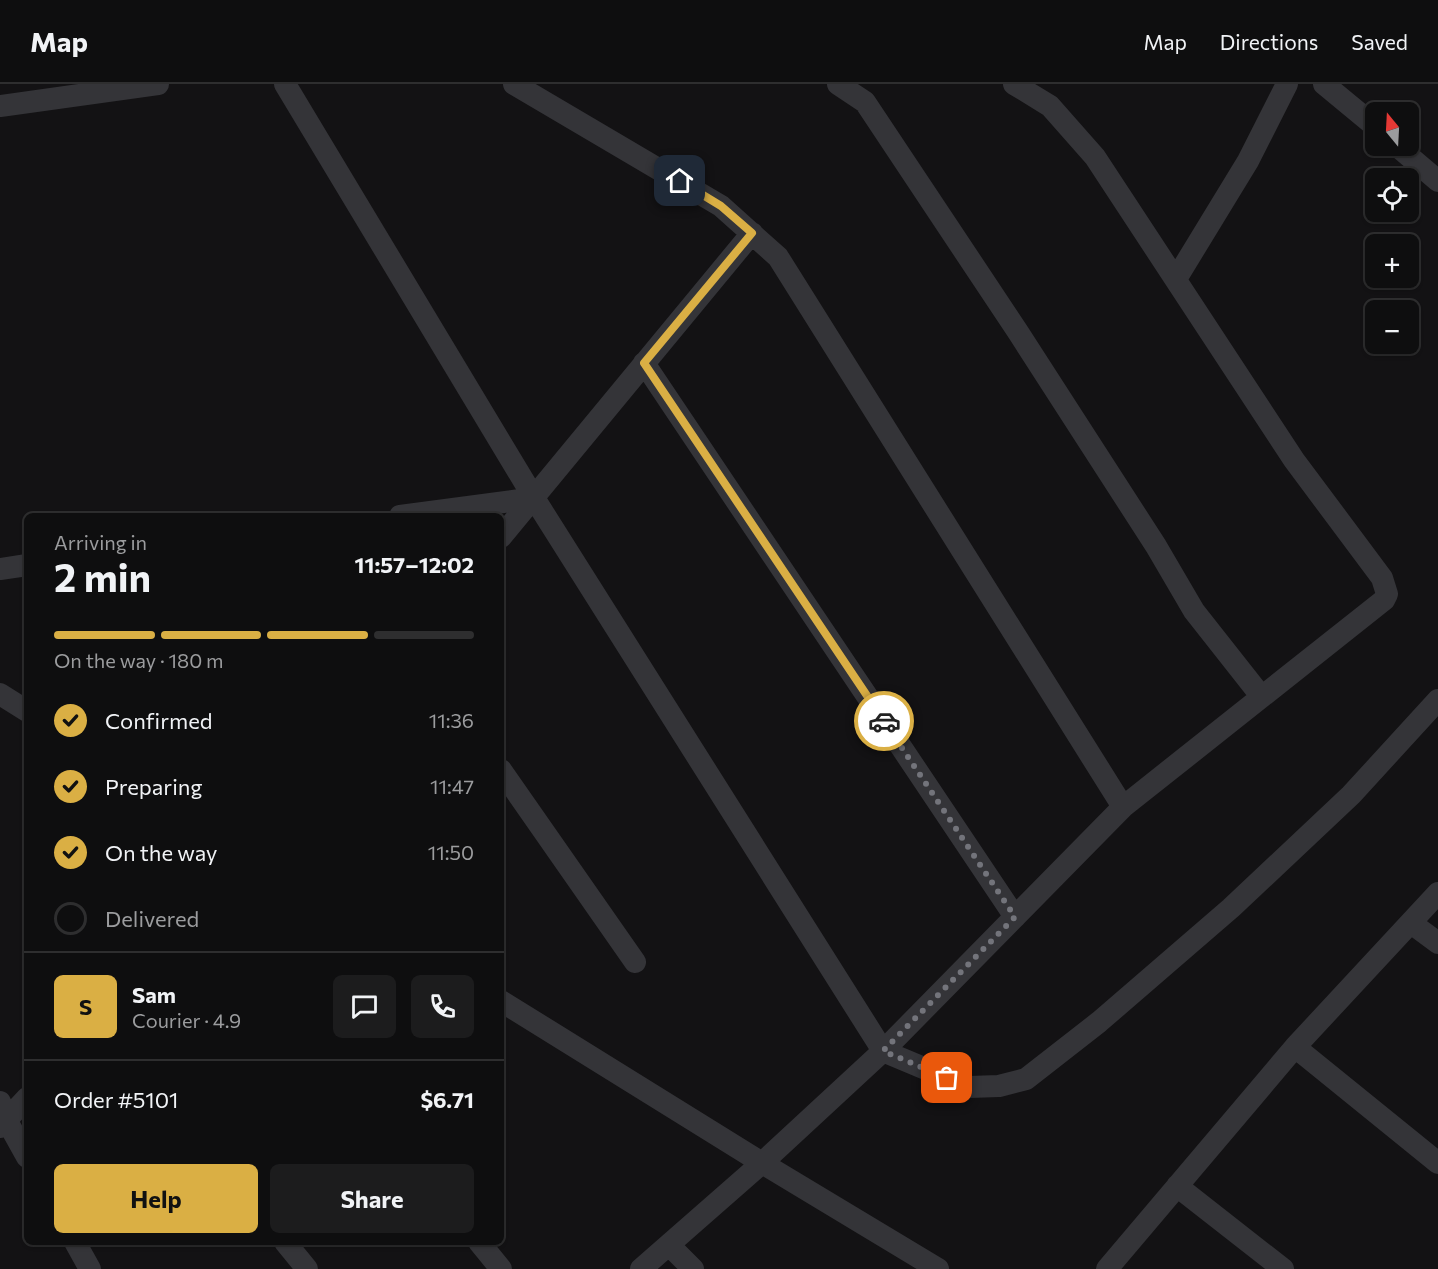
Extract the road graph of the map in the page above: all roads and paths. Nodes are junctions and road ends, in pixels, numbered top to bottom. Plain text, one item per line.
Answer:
1 (159, 84) edge
2 (285, 84) edge
3 (514, 84) edge
4 (838, 84) edge
5 (1014, 84) edge
6 (1287, 84) edge
7 (1324, 84) edge
8 (0, 106) edge
9 (1365, 118) edge
10 (1409, 156) edge
11 (1438, 181) edge
12 (752, 233) junction
13 (1176, 279) junction
14 (644, 363) junction
15 (534, 498) junction
16 (422, 513) edge
17 (504, 533) edge
18 (24, 565) edge
19 (0, 569) edge
20 (0, 694) edge
21 (1261, 696) junction
22 (1438, 700) edge
23 (24, 709) edge
24 (504, 774) edge
25 (1123, 807) junction
26 (1438, 893) edge
27 (1015, 917) junction
28 (1411, 923) junction
29 (1438, 943) edge
30 (635, 962) dead end
31 (504, 1003) edge
32 (1295, 1047) junction
33 (883, 1051) junction
34 (24, 1100) edge
35 (2, 1117) edge
36 (24, 1152) edge
37 (762, 1163) junction
38 (1438, 1163) edge
39 (1177, 1185) junction
40 (77, 1245) edge
41 (287, 1245) edge
42 (481, 1245) edge
43 (669, 1245) junction
44 (90, 1269) edge
45 (307, 1269) edge
46 (501, 1269) edge
47 (641, 1269) edge
48 (693, 1269) edge
49 (939, 1269) edge
50 (1107, 1269) edge
51 (1283, 1269) edge

1 - 8 street
2 - 15 street
3 - 12 street
4 - 21 street
5 - 13 street
6 - 13 street
7 - 9 street
10 - 11 street
12 - 14 street
12 - 25 street
13 - 21 street
14 - 15 street
14 - 27 street
15 - 16 street
15 - 17 street
15 - 33 street
18 - 19 street
20 - 23 street
21 - 25 street
22 - 33 street
24 - 30 street
25 - 27 street
26 - 28 street
27 - 33 street
28 - 29 street
28 - 32 street
31 - 37 street
32 - 38 street
32 - 39 street
33 - 37 street
34 - 35 street
35 - 36 street
37 - 43 street
37 - 49 street
39 - 50 street
39 - 51 street
40 - 44 street
41 - 45 street
42 - 46 street
43 - 47 street
43 - 48 street

